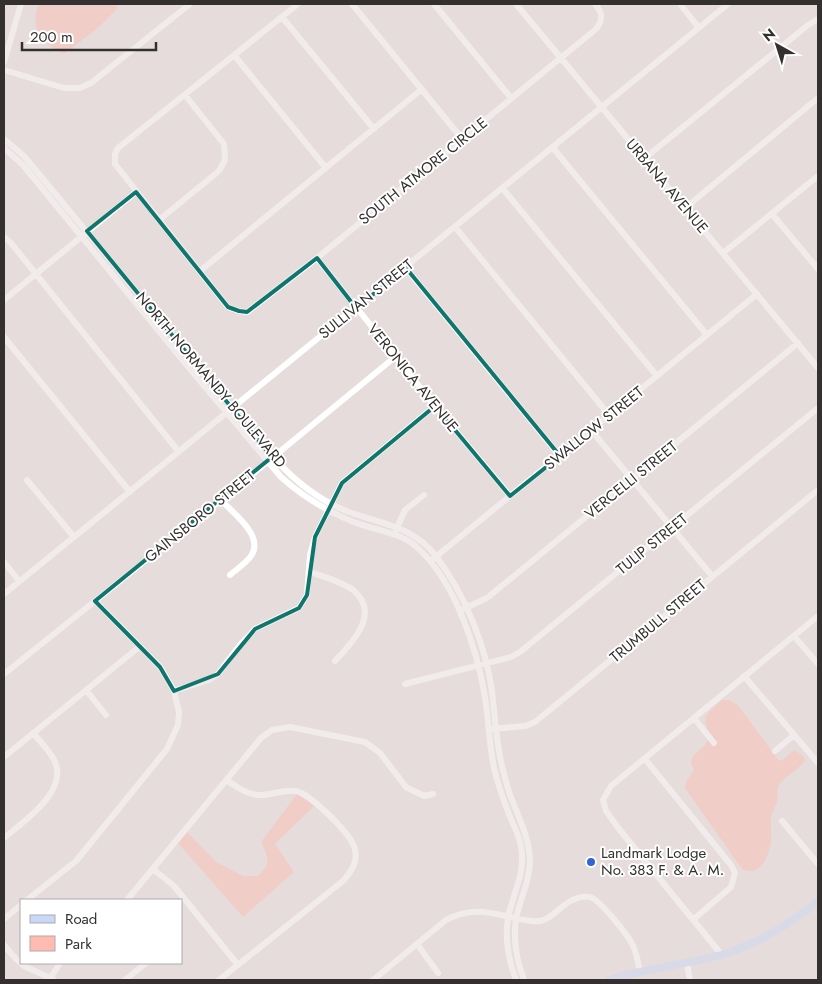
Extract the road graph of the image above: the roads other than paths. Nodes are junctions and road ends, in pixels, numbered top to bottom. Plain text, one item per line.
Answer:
1 (21, 4) edge
2 (190, 4) edge
3 (298, 4) edge
4 (352, 4) edge
5 (434, 4) edge
6 (516, 4) edge
7 (595, 4) edge
8 (680, 4) edge
9 (728, 4) edge
10 (282, 17) junction
11 (818, 19) edge
12 (699, 28) junction
13 (234, 55) junction
14 (561, 59) junction
15 (4, 62) edge
16 (4, 70) edge
17 (422, 89) junction
18 (184, 95) junction
19 (511, 98) junction
20 (818, 98) edge
21 (602, 107) junction
22 (374, 129) junction
23 (4, 139) edge
24 (463, 140) junction
25 (4, 148) edge
26 (553, 148) junction
27 (645, 158) junction
28 (326, 168) junction
29 (818, 176) edge
30 (503, 189) junction
31 (136, 192) junction
32 (685, 208) junction
33 (772, 214) junction
34 (159, 220) junction
35 (456, 227) junction
36 (87, 231) junction
37 (81, 236) junction
38 (4, 237) edge
39 (723, 253) junction
40 (317, 258) junction
41 (816, 260) edge
42 (406, 268) junction
43 (818, 269) edge
44 (200, 271) junction
45 (35, 274) junction
46 (757, 294) junction
47 (4, 300) edge
48 (356, 308) junction
49 (707, 335) junction
50 (4, 337) edge
51 (798, 343) junction
52 (395, 356) junction
53 (818, 368) edge
54 (657, 376) junction
55 (435, 406) junction
56 (233, 408) junction
57 (818, 408) edge
58 (227, 413) junction
59 (609, 416) junction
60 (591, 430) junction
61 (179, 452) junction
62 (560, 456) junction
63 (270, 459) junction
64 (633, 478) junction
65 (28, 480) dead end
66 (818, 490) edge
67 (130, 492) junction
68 (424, 495) dead end
69 (510, 496) junction
70 (221, 500) junction
71 (330, 507) junction
72 (672, 528) junction
73 (396, 530) junction
74 (74, 537) junction
75 (436, 557) junction
76 (4, 562) edge
77 (430, 562) junction
78 (310, 572) junction
79 (230, 575) dead end
80 (712, 576) junction
81 (19, 581) junction
82 (4, 594) edge
83 (95, 600) junction
84 (463, 609) junction
85 (818, 616) edge
86 (794, 636) junction
87 (139, 647) junction
88 (335, 661) dead end
89 (486, 664) junction
90 (818, 664) edge
91 (478, 666) junction
92 (4, 674) edge
93 (744, 676) junction
94 (404, 684) dead end
95 (86, 690) junction
96 (174, 691) junction
97 (106, 715) dead end
98 (694, 718) junction
99 (488, 729) junction
100 (496, 729) junction
101 (33, 733) junction
102 (794, 735) junction
103 (714, 742) dead end
104 (775, 751) dead end
105 (4, 757) edge
106 (645, 759) junction
107 (818, 763) edge
108 (226, 780) junction
109 (433, 794) dead end
110 (782, 821) dead end
111 (4, 838) edge
112 (818, 864) edge
113 (153, 869) junction
114 (28, 899) edge
115 (128, 899) edge
116 (818, 901) edge
117 (20, 906) edge
118 (508, 916) junction
119 (516, 918) junction
120 (4, 919) edge
121 (694, 919) junction
122 (417, 944) junction
123 (4, 945) edge
124 (722, 954) junction
125 (20, 962) edge
126 (687, 963) junction
127 (22, 964) edge
128 (60, 964) edge
129 (145, 964) edge
130 (238, 965) junction
131 (640, 972) junction
132 (438, 973) dead end
133 (53, 979) edge
134 (125, 980) edge
135 (219, 980) edge
136 (373, 980) edge
137 (516, 980) edge
138 (524, 980) edge
139 (609, 980) edge
140 (690, 980) edge

1 - 15 street
2 - 16 street
3 - 10 street
4 - 17 street
5 - 19 street
6 - 14 street, URBANA AVENUE
7 - 14 street, SOUTH ATMORE CIRCLE
8 - 12 street
9 - 12 street, SULLIVAN STREET
10 - 13 street
10 - 22 street
11 - 27 street
12 - 21 street, SULLIVAN STREET
13 - 18 street
13 - 28 street
14 - 19 street, SOUTH ATMORE CIRCLE
14 - 21 street, URBANA AVENUE
17 - 22 street
17 - 24 street
18 - 31 street
18 - 34 street
19 - 24 street, SOUTH ATMORE CIRCLE
20 - 32 street
21 - 26 street, SULLIVAN STREET
21 - 27 street, URBANA AVENUE
22 - 28 street
23 - 36 street, NORTH NORMANDY BOULEVARD
24 - 40 street, SOUTH ATMORE CIRCLE
25 - 37 street, NORTH NORMANDY BOULEVARD
26 - 30 street, SULLIVAN STREET
26 - 49 street
27 - 32 street, URBANA AVENUE
28 - 44 street
29 - 33 street
30 - 35 street, SULLIVAN STREET
30 - 54 street
31 - 34 street
31 - 36 street
32 - 39 street, URBANA AVENUE
33 - 39 street
33 - 41 street
34 - 44 street
35 - 42 street, SULLIVAN STREET
35 - 59 street
36 - 37 street
36 - 56 street, NORTH NORMANDY BOULEVARD
37 - 45 street
37 - 58 street, NORTH NORMANDY BOULEVARD
38 - 45 street
39 - 46 street, URBANA AVENUE
40 - 44 street, SOUTH ATMORE CIRCLE
40 - 48 street, VERONICA AVENUE
41 - 43 street
42 - 48 street, SULLIVAN STREET
42 - 62 street
45 - 47 street
45 - 61 street
46 - 49 street, SWALLOW STREET
46 - 51 street, URBANA AVENUE
48 - 52 street, VERONICA AVENUE
48 - 56 street, SULLIVAN STREET
49 - 54 street, SWALLOW STREET
50 - 67 street
51 - 53 street, URBANA AVENUE
51 - 64 street, VERCELLI STREET
52 - 55 street, VERONICA AVENUE
52 - 63 street, GAINSBORO STREET
54 - 59 street, SWALLOW STREET
55 - 69 street, VERONICA AVENUE
55 - 71 street
56 - 58 street, SULLIVAN STREET
56 - 63 street, NORTH NORMANDY BOULEVARD
57 - 72 street, TULIP STREET
58 - 61 street, SULLIVAN STREET
58 - 63 street, NORTH NORMANDY BOULEVARD
59 - 60 street, SWALLOW STREET
60 - 62 street, SWALLOW STREET
60 - 64 street
61 - 67 street, SULLIVAN STREET
62 - 69 street, SWALLOW STREET
63 - 70 street, GAINSBORO STREET
63 - 71 street, NORTH NORMANDY BOULEVARD
64 - 72 street
64 - 84 street, VERCELLI STREET
65 - 74 street
66 - 80 street, TRUMBULL STREET
67 - 74 street, SULLIVAN STREET
68 - 73 street
69 - 75 street, SWALLOW STREET
70 - 79 street
70 - 83 street, GAINSBORO STREET
71 - 73 street, NORTH NORMANDY BOULEVARD
71 - 78 street
72 - 80 street
72 - 89 street, TULIP STREET
73 - 75 street, NORTH NORMANDY BOULEVARD
73 - 77 street, NORTH NORMANDY BOULEVARD
74 - 81 street, SULLIVAN STREET
75 - 77 street, SWALLOW STREET
75 - 84 street, NORTH NORMANDY BOULEVARD
76 - 81 street
77 - 84 street, NORTH NORMANDY BOULEVARD
78 - 88 street
78 - 96 street
80 - 100 street, TRUMBULL STREET
81 - 82 street, SULLIVAN STREET
83 - 87 street
83 - 92 street, GAINSBORO STREET
84 - 89 street, NORTH NORMANDY BOULEVARD
84 - 91 street, NORTH NORMANDY BOULEVARD
85 - 86 street
86 - 90 street
86 - 93 street
87 - 95 street
87 - 96 street
89 - 91 street, TULIP STREET
89 - 100 street, NORTH NORMANDY BOULEVARD
91 - 94 street, TULIP STREET
91 - 99 street, NORTH NORMANDY BOULEVARD
93 - 98 street
93 - 102 street
95 - 97 street
95 - 101 street
96 - 114 street
98 - 103 street
98 - 106 street
99 - 100 street, TRUMBULL STREET
99 - 118 street, NORTH NORMANDY BOULEVARD
100 - 119 street, NORTH NORMANDY BOULEVARD
101 - 105 street
101 - 111 street
102 - 104 street
102 - 107 street
106 - 121 street
106 - 121 street
108 - 109 street
108 - 113 street
108 - 130 street
110 - 112 street
113 - 115 street
113 - 130 street
116 - 124 main road
117 - 120 street
118 - 119 street
118 - 122 street
118 - 137 street, NORTH NORMANDY BOULEVARD
119 - 131 street
119 - 138 street, NORTH NORMANDY BOULEVARD
121 - 124 street
122 - 132 street
122 - 136 street
123 - 125 street
124 - 126 main road
126 - 131 main road
126 - 140 street
127 - 133 street
128 - 133 street
129 - 134 street
130 - 135 street
131 - 139 main road

